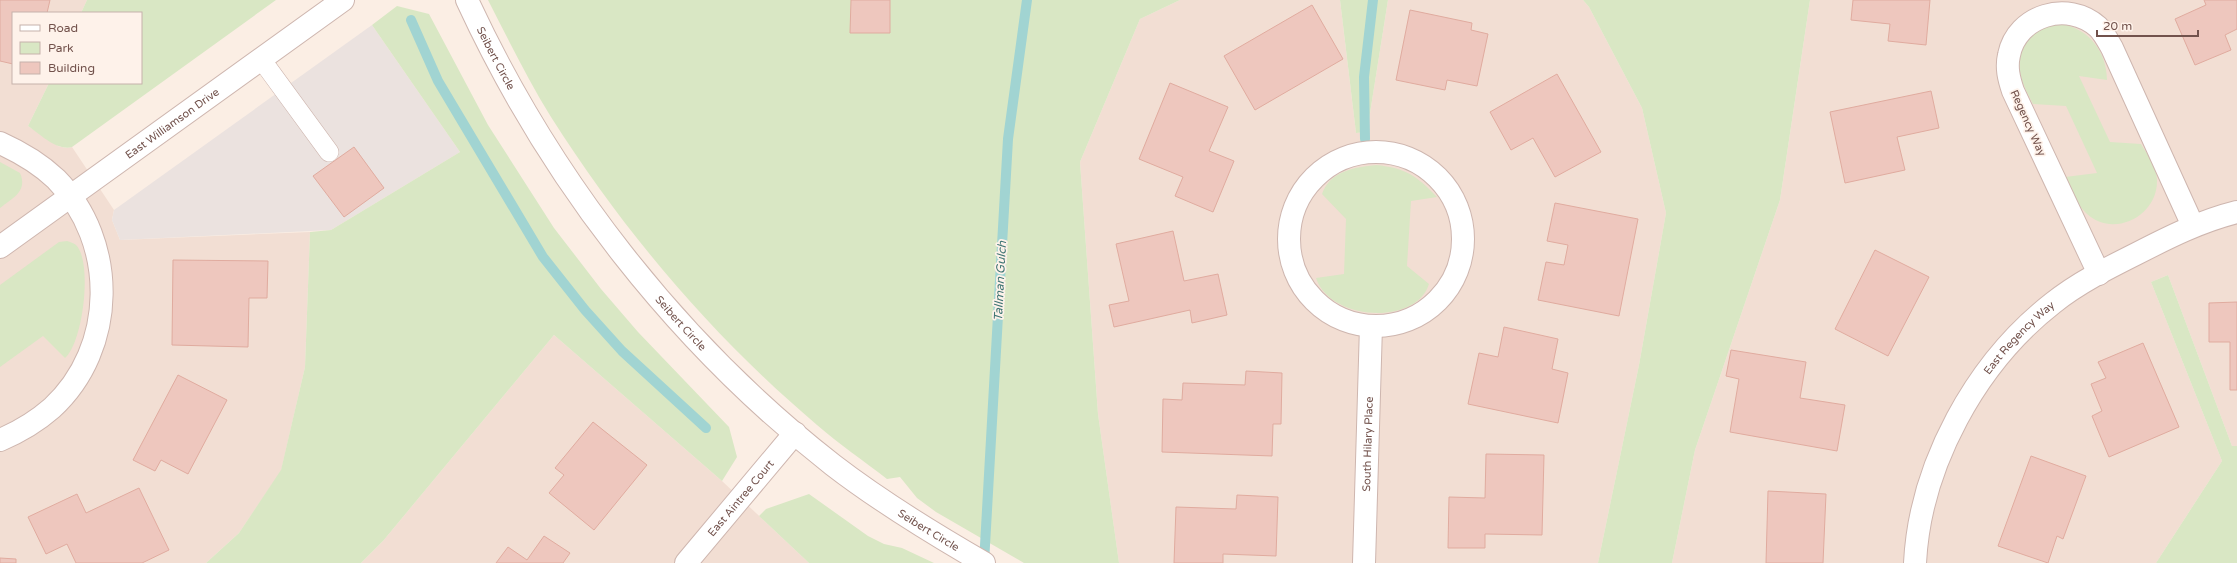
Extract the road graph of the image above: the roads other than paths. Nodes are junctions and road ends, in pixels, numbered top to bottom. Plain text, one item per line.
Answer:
1 (343, 0) edge
2 (467, 0) edge
3 (261, 59) junction
4 (0, 143) edge
5 (329, 152) dead end
6 (71, 196) junction
7 (2237, 212) edge
8 (2193, 226) junction
9 (0, 247) edge
10 (2099, 274) junction
11 (1371, 326) junction
12 (795, 433) junction
13 (0, 440) edge
14 (686, 563) edge
15 (984, 563) edge
16 (1364, 563) edge
17 (1915, 563) edge

1 - 3 street, East Williamson Drive
2 - 12 street, Seibert Circle
3 - 5 lane
3 - 6 street, East Williamson Drive
4 - 6 street
6 - 9 street, East Williamson Drive
6 - 13 street
7 - 8 street, East Regency Way
8 - 10 street, East Regency Way
8 - 10 street, Regency Way
10 - 17 street, East Regency Way
11 - 11 street
11 - 16 street, South Hilary Place
12 - 14 street, East Aintree Court
12 - 15 street, Seibert Circle

